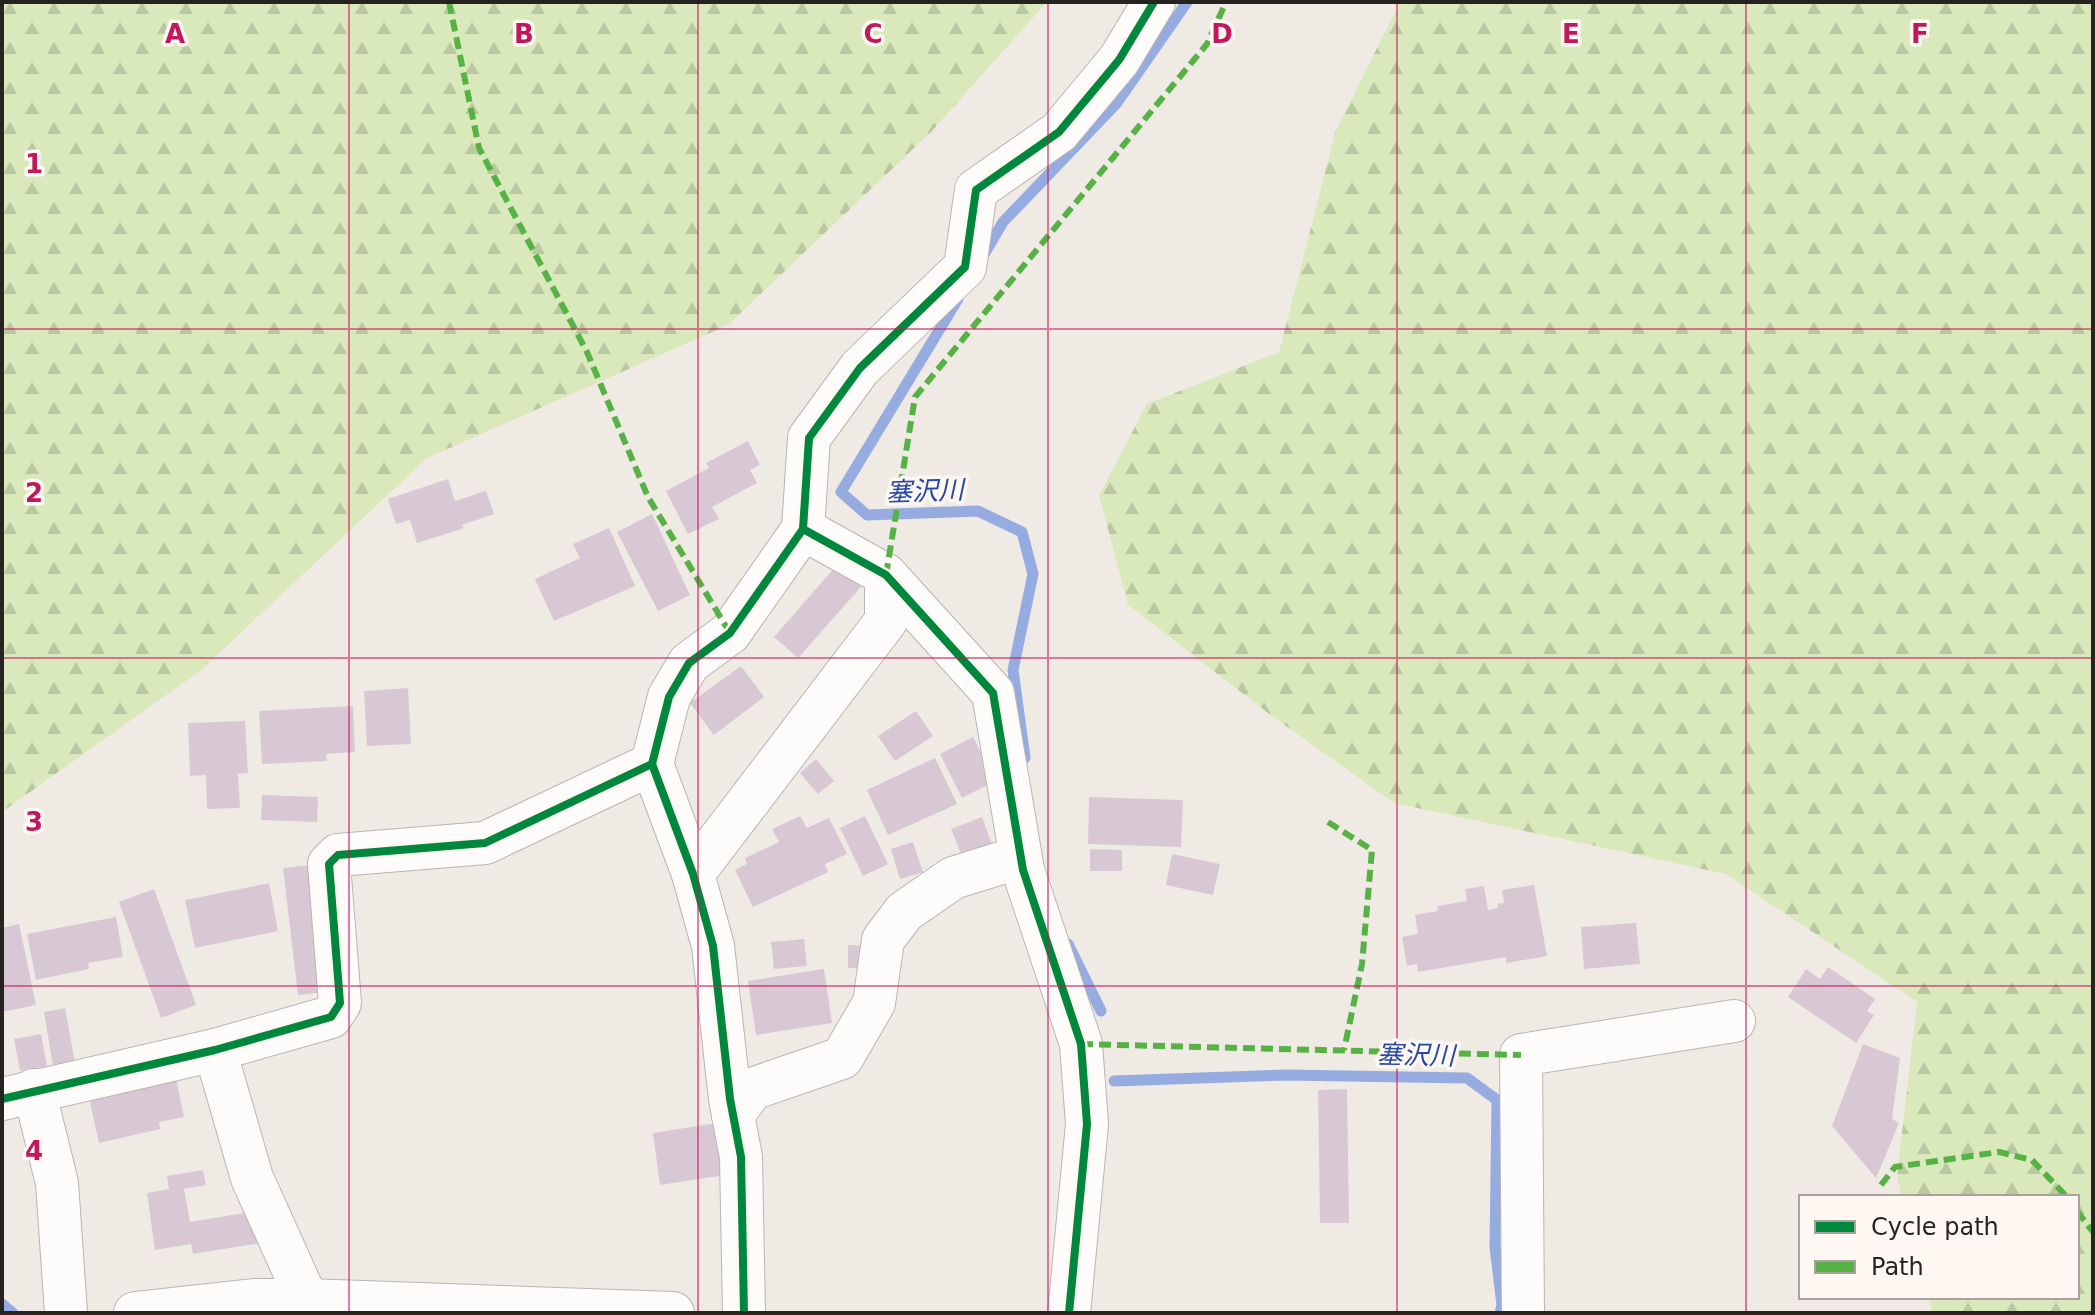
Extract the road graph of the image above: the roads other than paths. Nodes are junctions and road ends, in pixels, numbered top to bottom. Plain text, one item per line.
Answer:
1 (1154, 2) edge
2 (803, 529) junction
3 (886, 575) junction
4 (652, 764) junction
5 (1020, 857) junction
6 (693, 874) junction
7 (1734, 1021) dead end
8 (215, 1050) junction
9 (18, 1094) edge
10 (733, 1115) junction
11 (307, 1300) junction
12 (66, 1313) edge
13 (135, 1313) edge
14 (673, 1313) edge
15 (744, 1313) edge
16 (1069, 1313) edge
17 (1523, 1313) edge

1 - 2 street
2 - 3 street
2 - 4 street
3 - 5 street
3 - 6 street
4 - 6 street
4 - 8 street
5 - 10 street
5 - 16 street
6 - 10 street
7 - 17 street
8 - 9 street
8 - 11 street
9 - 12 street
10 - 15 street
11 - 13 street
11 - 14 street

